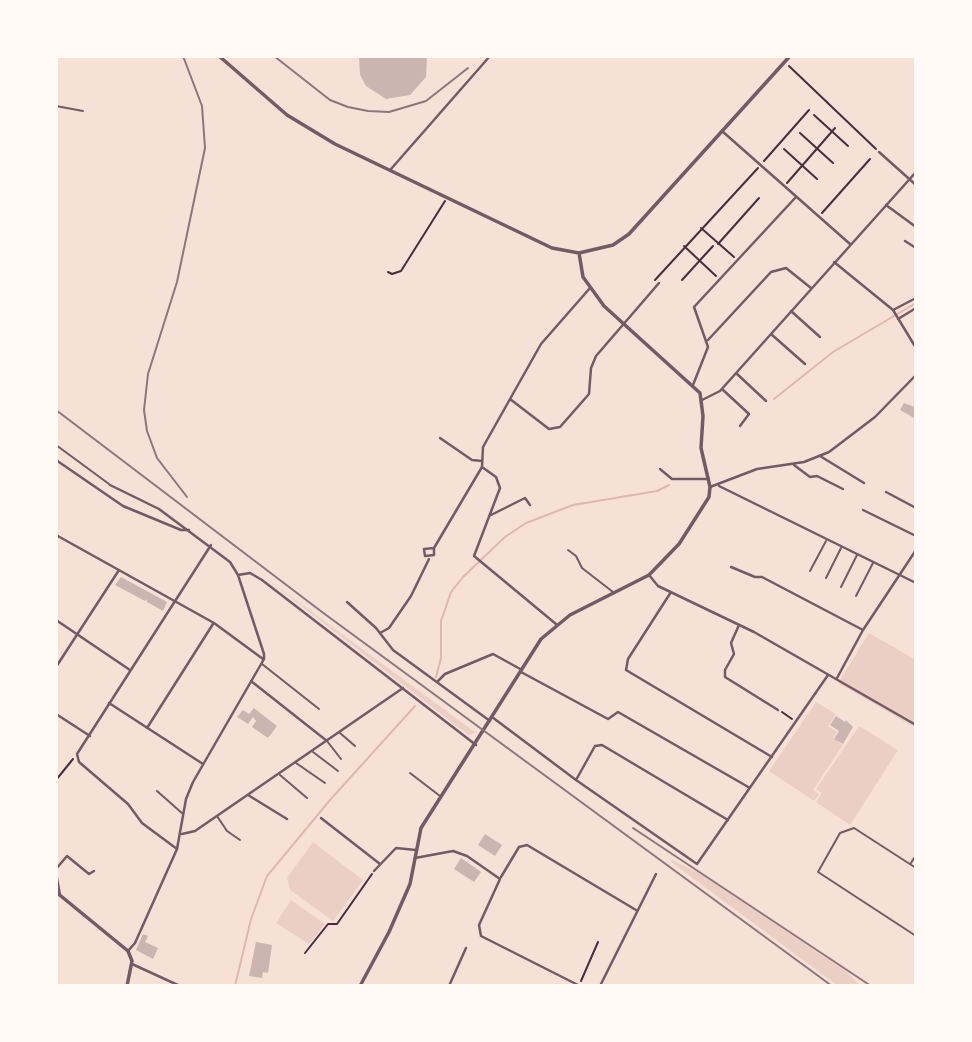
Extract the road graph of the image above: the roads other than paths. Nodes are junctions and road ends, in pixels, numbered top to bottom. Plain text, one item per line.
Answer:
1 (219, 56) edge
2 (490, 56) edge
3 (790, 56) edge
4 (56, 106) edge
5 (83, 111) dead end
6 (722, 131) junction
7 (879, 152) road end
8 (391, 169) junction
9 (916, 172) edge
10 (908, 180) junction
11 (916, 185) edge
12 (796, 197) junction
13 (886, 205) junction
14 (916, 227) edge
15 (905, 241) dead end
16 (850, 244) junction
17 (916, 248) edge
18 (579, 253) junction
19 (834, 262) junction
20 (659, 283) dead end
21 (590, 288) junction
22 (811, 288) junction
23 (916, 298) edge
24 (916, 308) edge
25 (893, 310) junction
26 (791, 311) junction
27 (898, 318) junction
28 (622, 324) junction
29 (770, 334) junction
30 (820, 337) dead end
31 (707, 342) junction
32 (916, 348) edge
33 (805, 364) dead end
34 (736, 373) junction
35 (916, 375) edge
36 (693, 385) junction
37 (722, 389) junction
38 (510, 398) junction
39 (702, 400) junction
40 (766, 401) dead end
41 (740, 426) dead end
42 (440, 438) dead end
43 (56, 445) edge
44 (820, 457) junction
45 (56, 460) edge
46 (482, 461) junction
47 (792, 464) junction
48 (482, 467) junction
49 (660, 470) dead end
50 (709, 479) junction
51 (864, 483) dead end
52 (110, 485) joint
53 (719, 486) junction
54 (710, 487) junction
55 (843, 489) dead end
56 (886, 492) dead end
57 (530, 505) dead end
58 (916, 508) edge
59 (863, 510) dead end
60 (489, 516) junction
61 (189, 530) junction
62 (56, 535) edge
63 (916, 536) edge
64 (826, 540) junction
65 (211, 545) junction
66 (842, 547) junction
67 (434, 548) junction
68 (568, 550) dead end
69 (916, 550) edge
70 (857, 555) junction
71 (429, 558) junction
72 (873, 563) junction
73 (731, 567) dead end
74 (119, 569) junction
75 (810, 571) dead end
76 (238, 575) junction
77 (649, 575) junction
78 (898, 575) junction
79 (826, 578) dead end
80 (916, 583) edge
81 (841, 587) dead end
82 (671, 592) junction
83 (614, 593) junction
84 (856, 596) dead end
85 (175, 600) junction
86 (347, 603) dead end
87 (56, 620) edge
88 (214, 623) junction
89 (556, 624) junction
90 (739, 625) junction
91 (863, 630) junction
92 (380, 633) junction
93 (76, 634) junction
94 (263, 661) junction
95 (56, 667) edge
96 (130, 670) junction
97 (521, 671) junction
98 (828, 675) junction
99 (836, 679) junction
100 (251, 681) junction
101 (437, 682) junction
102 (403, 688) junction
103 (109, 703) junction
104 (319, 709) dead end
105 (778, 710) road end
106 (56, 715) edge
107 (491, 719) junction
108 (916, 725) edge
109 (147, 728) junction
110 (339, 733) junction
111 (90, 736) junction
112 (327, 741) junction
113 (476, 745) junction
114 (355, 746) dead end
115 (312, 751) junction
116 (772, 757) junction
117 (341, 759) dead end
118 (296, 762) junction
119 (203, 764) junction
120 (338, 771) dead end
121 (410, 773) dead end
122 (279, 774) junction
123 (576, 780) junction
124 (325, 783) dead end
125 (750, 788) junction
126 (157, 791) dead end
127 (248, 795) junction
128 (442, 797) junction
129 (307, 798) dead end
130 (184, 815) junction
131 (217, 816) junction
132 (321, 818) dead end
133 (287, 819) dead end
134 (729, 820) junction
135 (182, 834) junction
136 (240, 839) dead end
137 (177, 849) junction
138 (416, 850) junction
139 (916, 855) edge
140 (415, 858) junction
141 (380, 864) junction
142 (910, 864) junction
143 (916, 868) edge
144 (56, 871) edge
145 (94, 871) dead end
146 (374, 871) road end
147 (656, 874) dead end
148 (500, 878) junction
149 (58, 893) edge
150 (636, 910) junction
151 (916, 936) edge
152 (467, 948) dead end
153 (128, 951) junction
154 (132, 964) junction
155 (127, 986) edge
156 (180, 986) edge
157 (360, 986) edge
158 (449, 986) edge
159 (580, 986) edge
160 (600, 986) edge

1 - 8 street
2 - 8 street
3 - 6 street
4 - 5 lane
6 - 12 street
6 - 18 street
7 - 10 street
8 - 18 street
9 - 10 street
10 - 11 street
10 - 13 street
12 - 16 street
12 - 31 street
13 - 14 street
13 - 16 street
15 - 17 street
16 - 19 street
18 - 21 street
19 - 22 street
19 - 25 street
20 - 28 street
21 - 28 street
21 - 38 street
22 - 26 street
22 - 31 street
23 - 25 street
24 - 27 street
25 - 27 street
26 - 29 street
26 - 30 street
27 - 32 street
28 - 36 street
28 - 38 street
29 - 33 street
29 - 34 street
31 - 36 street
34 - 37 street
34 - 40 street
35 - 44 street
36 - 39 street
37 - 39 street
37 - 41 street
38 - 46 street
39 - 50 street
42 - 46 street
43 - 52 lane
44 - 47 street
44 - 51 street
45 - 61 street
46 - 48 street
47 - 53 street
47 - 55 street
48 - 60 street
48 - 67 street
49 - 50 street
50 - 54 street
52 - 61 street
53 - 54 street
53 - 64 street
54 - 77 street
56 - 58 street
57 - 60 street
59 - 63 street
60 - 89 street
61 - 65 street
62 - 74 street
64 - 66 street
64 - 75 lane
65 - 76 street
65 - 85 street
66 - 70 street
66 - 79 lane
67 - 71 street
67 - 71 street
68 - 83 lane
69 - 78 street
70 - 72 street
70 - 81 lane
71 - 92 street
72 - 78 street
72 - 84 lane
73 - 91 street
74 - 85 street
74 - 93 street
76 - 94 street
76 - 102 street
77 - 82 street
77 - 83 street
78 - 80 street
78 - 91 street
82 - 90 street
82 - 116 street
83 - 89 street
85 - 88 street
85 - 96 street
86 - 92 street
87 - 93 street
88 - 94 street
88 - 109 street
89 - 97 street
90 - 98 street
90 - 105 street
91 - 99 street
92 - 101 street
93 - 95 street
93 - 96 street
94 - 100 street
94 - 104 lane
96 - 103 street
97 - 101 street
97 - 107 street
97 - 125 street
98 - 99 street
98 - 116 street
99 - 108 street
100 - 112 street
100 - 119 street
101 - 107 street
102 - 110 street
102 - 113 street
103 - 109 street
103 - 111 street
106 - 111 street
107 - 113 street
107 - 123 street
109 - 119 street
110 - 112 street
110 - 114 lane
111 - 137 street
112 - 115 street
112 - 117 lane
113 - 128 street
115 - 118 street
115 - 120 lane
116 - 125 street
118 - 122 street
118 - 124 lane
119 - 130 street
121 - 128 lane
122 - 127 street
122 - 129 lane
123 - 134 street
123 - 134 street
125 - 134 street
126 - 130 lane
127 - 131 street
127 - 133 street
128 - 138 street
130 - 135 street
131 - 135 street
131 - 136 lane
132 - 141 street
135 - 137 street
137 - 153 street
138 - 140 street
138 - 141 street
139 - 142 lane
140 - 148 street
140 - 157 street
141 - 146 street
142 - 143 lane
142 - 151 lane
144 - 145 street
144 - 149 street
147 - 150 street
148 - 150 street
148 - 159 street
149 - 153 street
150 - 160 street
152 - 158 street
153 - 154 street
154 - 155 street
154 - 156 street

